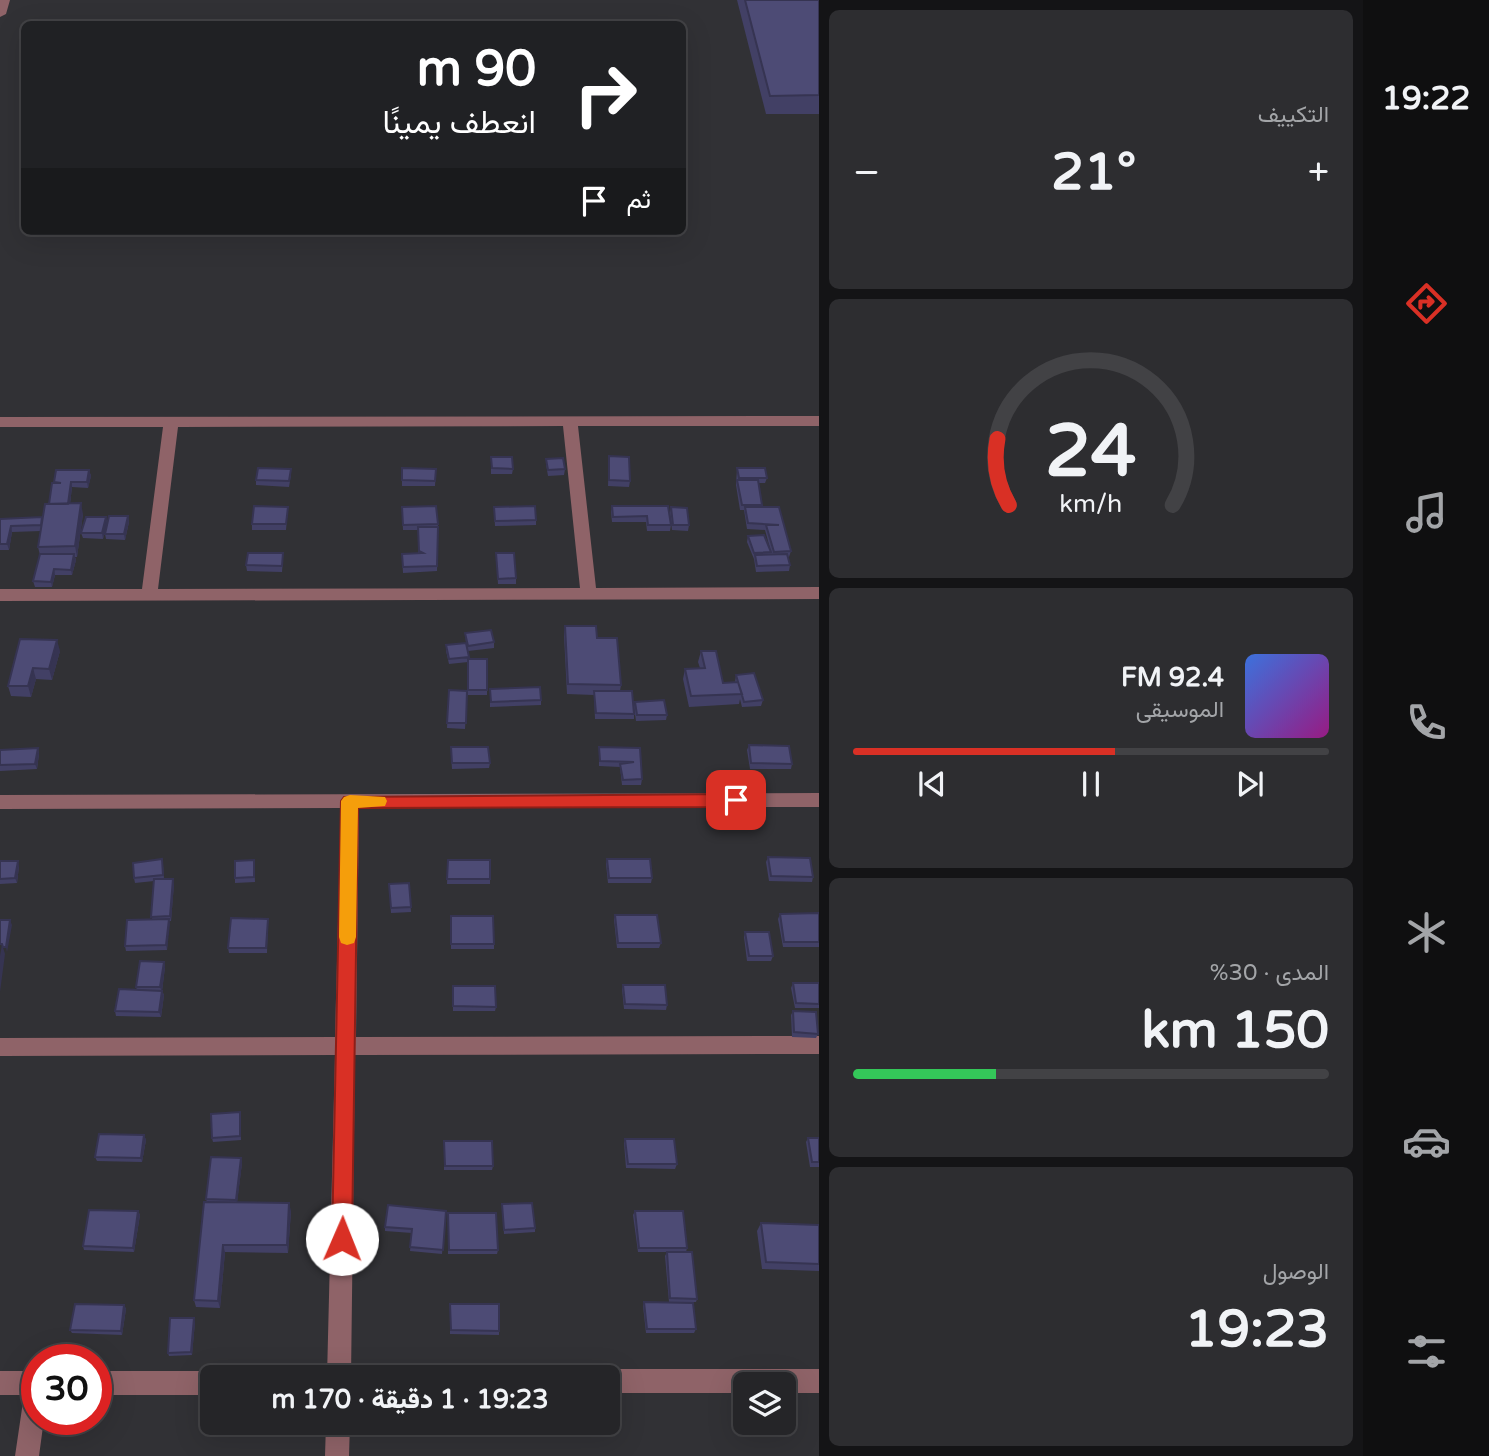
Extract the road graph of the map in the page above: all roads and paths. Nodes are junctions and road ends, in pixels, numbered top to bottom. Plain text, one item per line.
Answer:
1 (5, 0) edge
2 (0, 14) edge
3 (171, 421) junction
4 (570, 421) junction
5 (819, 421) edge
6 (0, 422) edge
7 (819, 593) edge
8 (149, 594) junction
9 (589, 594) junction
10 (0, 595) edge
11 (819, 800) edge
12 (350, 801) junction
13 (0, 802) edge
14 (819, 1045) edge
15 (345, 1046) junction
16 (0, 1047) edge
17 (339, 1365) edge
18 (620, 1381) edge
19 (819, 1381) edge
20 (0, 1383) edge
21 (112, 1383) edge
22 (200, 1383) edge
23 (21, 1384) edge
24 (30, 1435) edge
25 (338, 1435) edge
26 (27, 1456) edge
27 (337, 1456) edge

1 - 2 street
3 - 4 street
3 - 6 street
3 - 8 street
4 - 5 street
4 - 9 street
7 - 9 street
8 - 9 street
8 - 10 street
11 - 12 street
12 - 13 street
12 - 15 street
14 - 15 street
15 - 16 street
15 - 17 street
18 - 19 street
20 - 23 street
21 - 22 street
24 - 26 street
25 - 27 street

